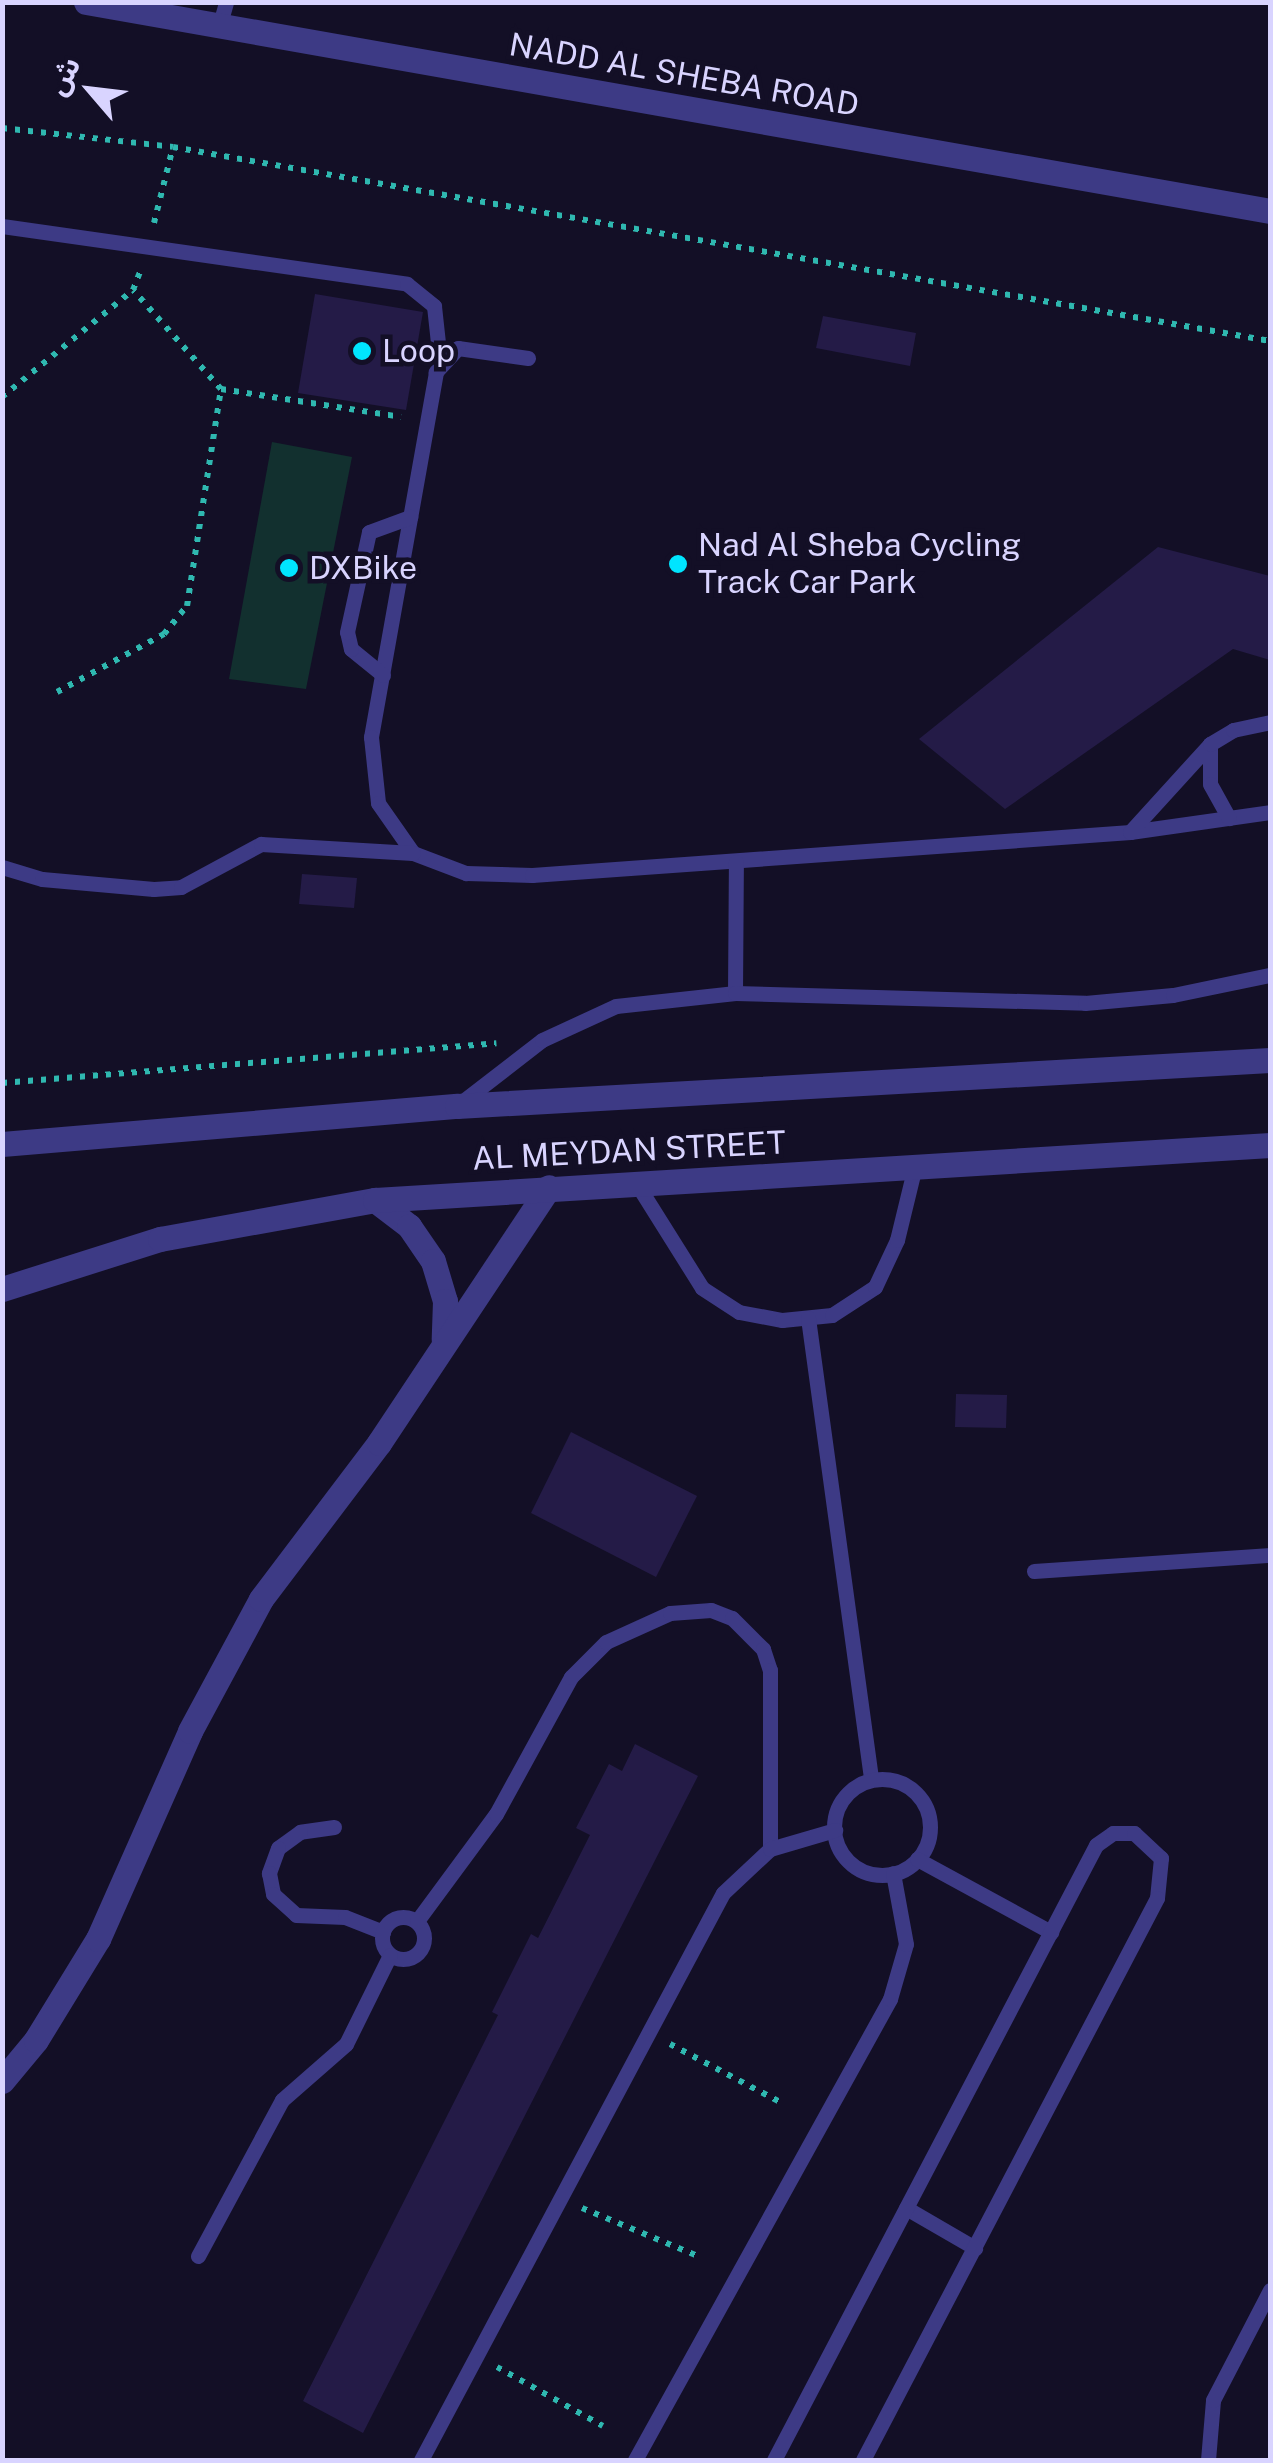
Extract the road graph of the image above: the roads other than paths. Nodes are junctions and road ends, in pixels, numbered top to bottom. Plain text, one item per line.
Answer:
1 (86, 2) edge
2 (223, 14) edge
3 (1270, 211) edge
4 (2, 226) edge
5 (528, 358) dead end
6 (440, 361) junction
7 (410, 517) junction
8 (383, 674) junction
9 (1270, 722) edge
10 (1210, 744) junction
11 (1270, 812) edge
12 (1229, 818) junction
13 (1130, 832) junction
14 (413, 853) junction
15 (736, 862) junction
16 (2, 867) edge
17 (1270, 975) edge
18 (735, 993) junction
19 (1270, 1060) edge
20 (457, 1106) junction
21 (2, 1144) edge
22 (1270, 1145) edge
23 (914, 1170) junction
24 (634, 1180) junction
25 (549, 1186) junction
26 (375, 1200) junction
27 (2, 1289) edge
28 (808, 1318) junction
29 (444, 1344) junction
30 (1270, 1555) edge
31 (1034, 1570) dead end
32 (871, 1780) junction
33 (334, 1827) dead end
34 (834, 1830) junction
35 (770, 1850) junction
36 (917, 1859) junction
37 (893, 1874) junction
38 (417, 1922) junction
39 (383, 1932) junction
40 (1051, 1932) junction
41 (390, 1954) junction
42 (2, 2081) edge
43 (906, 2208) junction
44 (976, 2248) junction
45 (198, 2256) dead end
46 (1270, 2290) edge
47 (421, 2460) edge
48 (635, 2460) edge
49 (774, 2460) edge
50 (863, 2460) edge
51 (1208, 2460) edge

1 - 2 street, NADD AL SHEBA ROAD
2 - 3 street, NADD AL SHEBA ROAD
4 - 6 lane
5 - 6 lane
6 - 7 lane
7 - 8 lane
7 - 8 lane
8 - 14 lane
9 - 10 lane
10 - 12 lane
10 - 13 lane
11 - 12 lane
12 - 13 lane
13 - 15 lane
14 - 15 lane
14 - 16 lane
15 - 18 lane
17 - 18 lane
18 - 20 lane
19 - 20 street, AL MEYDAN STREET
20 - 21 street, AL MEYDAN STREET
22 - 23 street, AL MEYDAN STREET
23 - 24 street, AL MEYDAN STREET
23 - 28 lane
24 - 25 street, AL MEYDAN STREET
24 - 28 lane
25 - 26 street, AL MEYDAN STREET
25 - 29 street
26 - 27 street, AL MEYDAN STREET
26 - 29 street
28 - 32 lane
29 - 42 street
30 - 31 lane
32 - 34 lane
32 - 36 lane
33 - 39 lane
34 - 35 lane
34 - 37 lane
35 - 38 lane
35 - 47 lane
36 - 37 lane
36 - 40 lane
37 - 48 lane
38 - 39 lane
38 - 41 lane
39 - 41 lane
40 - 43 lane
40 - 44 lane
41 - 45 lane
43 - 44 lane
43 - 49 lane
44 - 50 lane
46 - 51 lane

